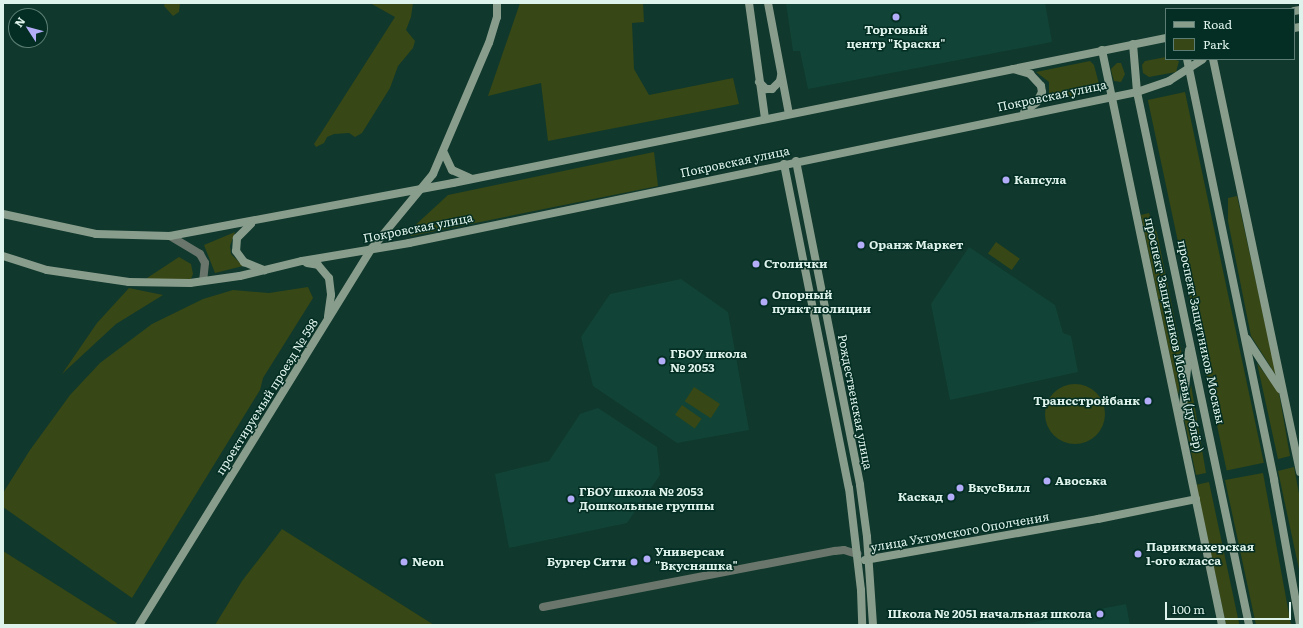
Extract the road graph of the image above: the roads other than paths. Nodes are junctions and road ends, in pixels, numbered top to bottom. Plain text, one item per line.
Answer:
1 (497, 3) edge
2 (749, 3) edge
3 (768, 3) edge
4 (1165, 38) edge
5 (1133, 44) junction
6 (1102, 50) junction
7 (1188, 60) edge
8 (1203, 60) edge
9 (1213, 60) edge
10 (1006, 69) junction
11 (1189, 70) junction
12 (781, 74) junction
13 (759, 82) junction
14 (1137, 92) junction
15 (1111, 96) junction
16 (789, 114) junction
17 (1016, 115) junction
18 (765, 118) junction
19 (444, 153) junction
20 (796, 161) junction
21 (784, 164) junction
22 (478, 178) junction
23 (424, 188) junction
24 (3, 211) edge
25 (3, 214) edge
26 (15, 218) junction
27 (259, 220) junction
28 (170, 236) junction
29 (372, 248) junction
30 (3, 256) edge
31 (3, 260) edge
32 (302, 261) junction
33 (21, 262) junction
34 (264, 270) junction
35 (203, 281) junction
36 (326, 325) junction
37 (1243, 334) junction
38 (1190, 337) junction
39 (1283, 393) junction
40 (1181, 421) junction
41 (1300, 472) edge
42 (1196, 499) junction
43 (857, 554) junction
44 (869, 561) junction
45 (542, 607) dead end
46 (139, 625) edge
47 (862, 625) edge
48 (873, 625) edge
49 (1222, 625) edge
50 (1250, 625) edge
51 (1300, 625) edge

1 - 19 street, проектируемый проезд № 598
2 - 13 street
3 - 12 street
4 - 5 street
5 - 6 street
5 - 14 street, проспект Защитников Москвы
6 - 10 street
6 - 15 street, проспект Защитников Москвы (дублёр)
7 - 11 street
8 - 11 street, Покровская улица
9 - 39 street
10 - 16 street
10 - 17 street
11 - 14 street, Покровская улица
11 - 37 street
12 - 13 street
12 - 16 street
13 - 18 street
14 - 15 street, Покровская улица
14 - 38 street, проспект Защитников Москвы
15 - 17 street, Покровская улица
15 - 40 street, проспект Защитников Москвы (дублёр)
16 - 18 street
17 - 20 street, Покровская улица
18 - 22 street
19 - 22 street
19 - 23 street, проектируемый проезд № 598
20 - 21 street, Покровская улица
20 - 44 street, Рождественская улица
21 - 29 street, Покровская улица
21 - 43 street, Рождественская улица
22 - 23 street
23 - 27 street
23 - 29 street, проектируемый проезд № 598
24 - 26 street
25 - 26 street
26 - 28 street
27 - 28 street
27 - 34 street
28 - 35 street
29 - 32 street, Покровская улица
29 - 36 street, проектируемый проезд № 598
30 - 33 street
31 - 33 street
32 - 34 street, Покровская улица
32 - 36 street
33 - 35 street, Покровская улица
34 - 35 street, Покровская улица
36 - 46 street, проектируемый проезд № 598
37 - 39 street
37 - 51 street
38 - 40 street
38 - 50 street, проспект Защитников Москвы
39 - 41 street
40 - 42 street, проспект Защитников Москвы (дублёр)
42 - 44 street, улица Ухтомского Ополчения
42 - 49 street, проспект Защитников Москвы (дублёр)
43 - 44 street, улица Ухтомского Ополчения
43 - 45 street, улица Ухтомского Ополчения
43 - 47 street, Рождественская улица
44 - 48 street, Рождественская улица

